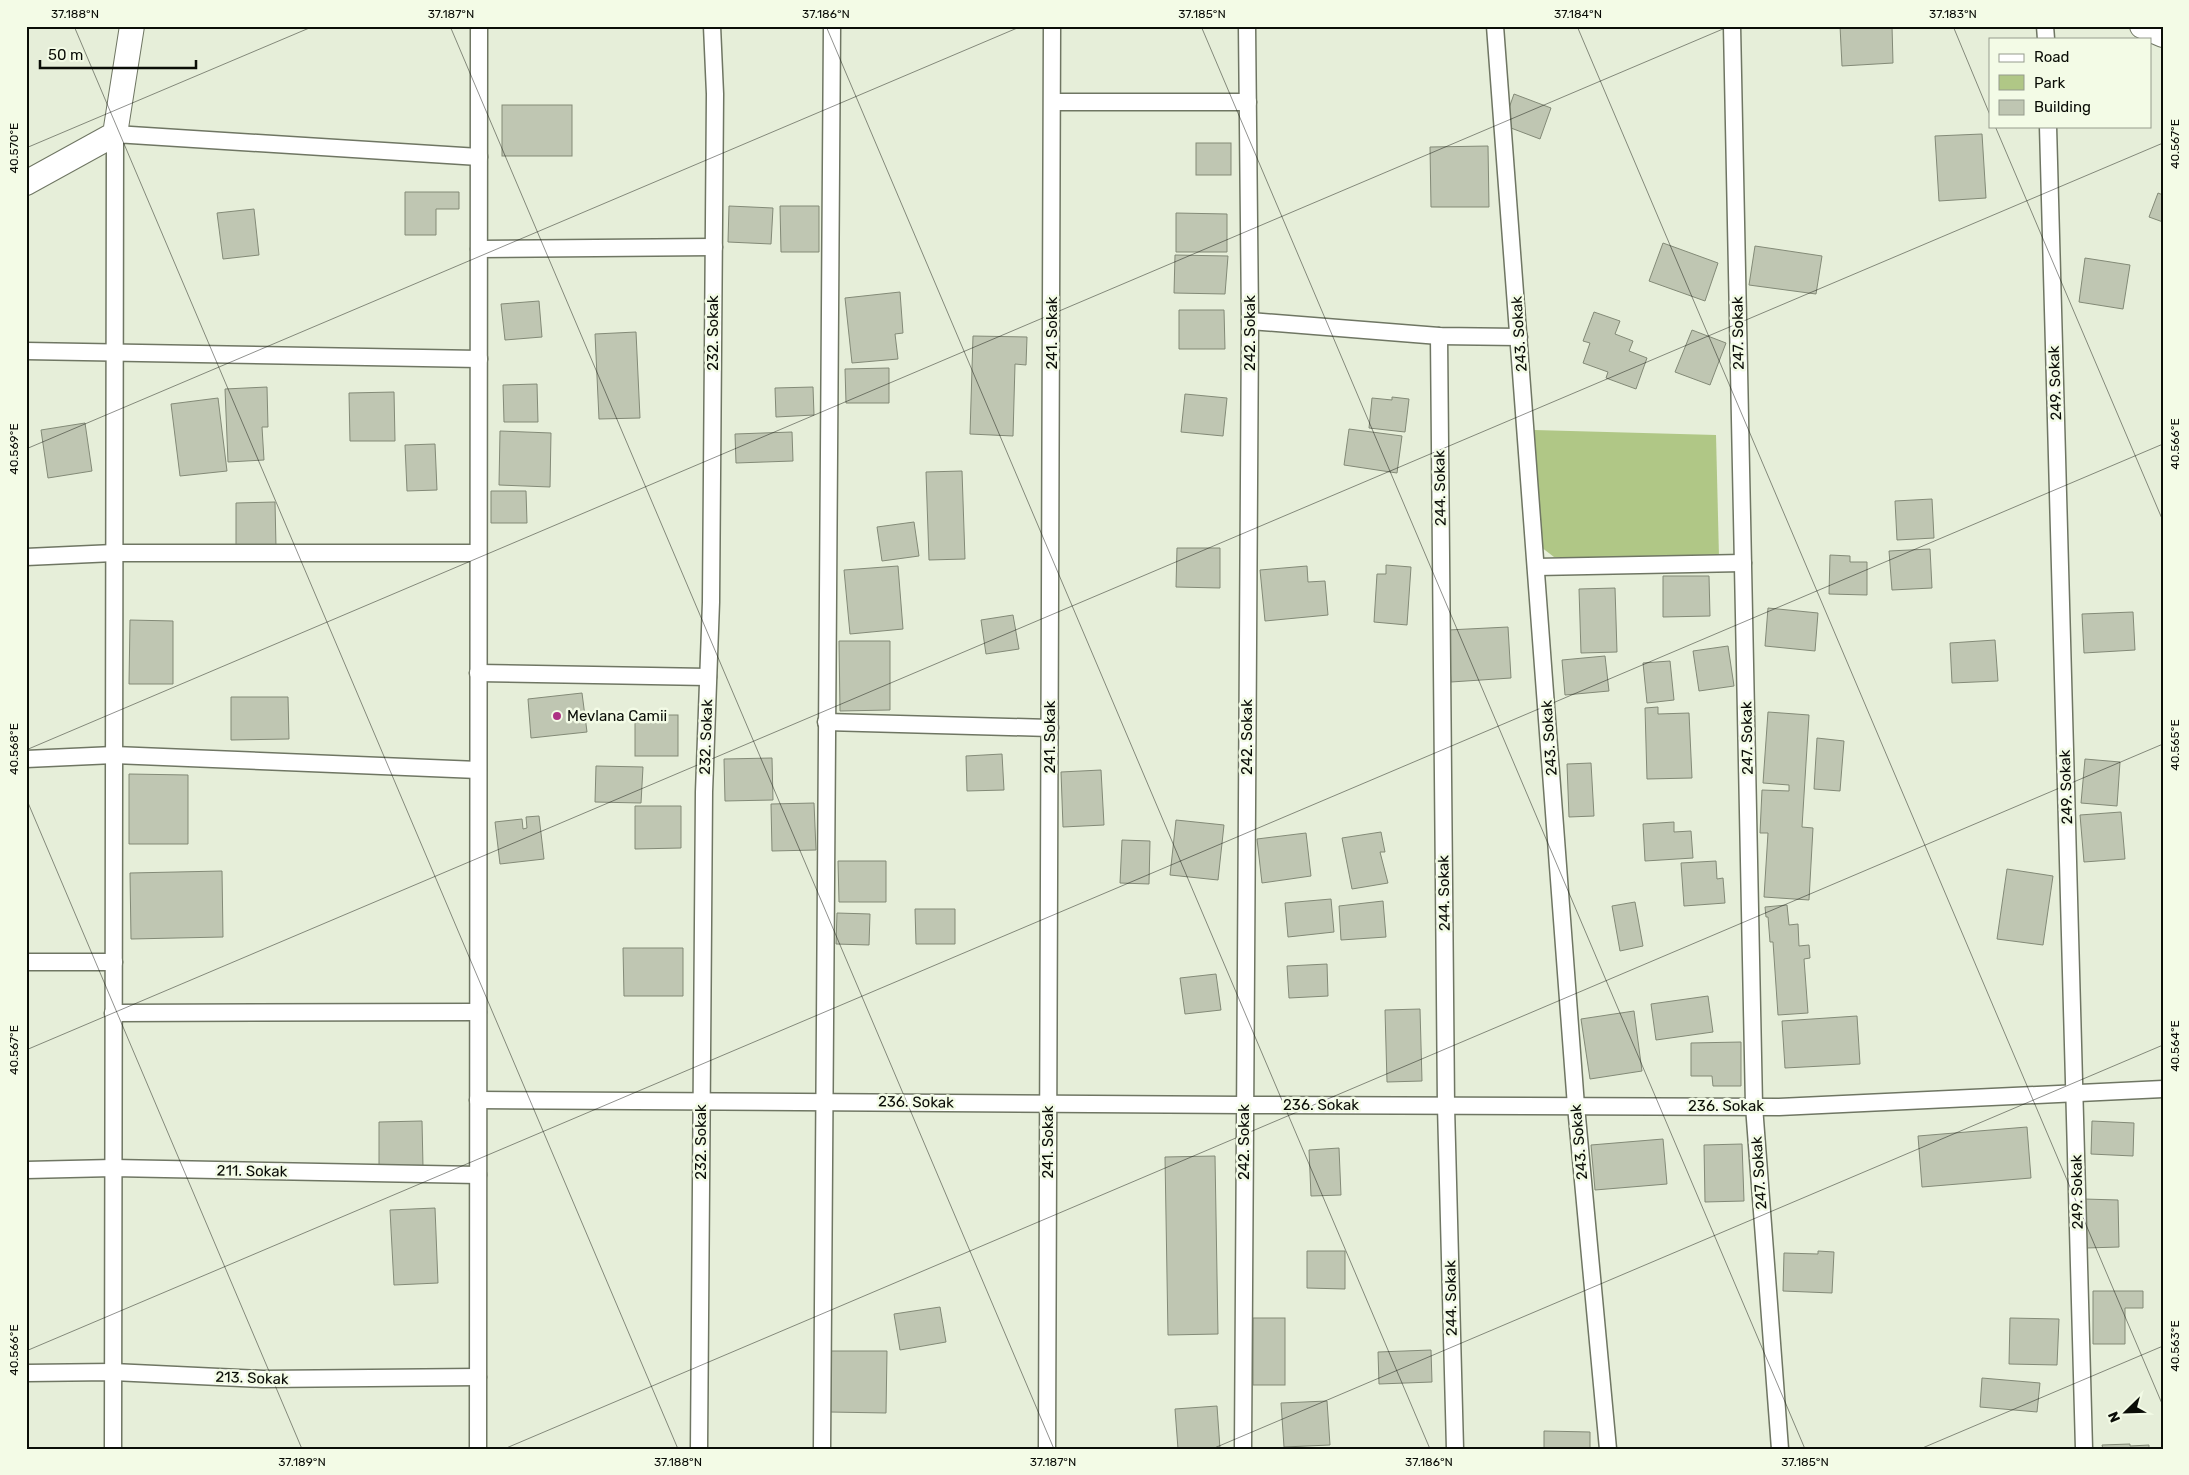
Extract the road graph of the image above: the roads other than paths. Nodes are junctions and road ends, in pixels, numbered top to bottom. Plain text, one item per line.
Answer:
1 (132, 26) edge
2 (479, 26) edge
3 (712, 26) edge
4 (832, 26) edge
5 (1052, 26) edge
6 (1247, 26) edge
7 (1495, 26) edge
8 (1732, 26) edge
9 (2142, 26) edge
10 (2163, 35) edge
11 (1053, 102) junction
12 (1248, 102) junction
13 (2048, 128) edge
14 (115, 134) junction
15 (479, 157) junction
16 (26, 183) edge
17 (714, 247) junction
18 (478, 249) junction
19 (1250, 321) junction
20 (1439, 336) junction
21 (1519, 337) junction
22 (26, 351) edge
23 (115, 353) junction
24 (479, 360) junction
25 (114, 553) junction
26 (478, 553) junction
27 (26, 557) edge
28 (1743, 563) junction
29 (1536, 567) junction
30 (478, 673) junction
31 (708, 677) junction
32 (826, 722) junction
33 (1050, 728) junction
34 (114, 755) junction
35 (26, 759) edge
36 (478, 770) junction
37 (26, 962) edge
38 (114, 962) junction
39 (478, 1012) junction
40 (114, 1013) junction
41 (2163, 1089) edge
42 (2075, 1093) junction
43 (478, 1100) junction
44 (702, 1100) junction
45 (824, 1101) junction
46 (1048, 1104) junction
47 (1244, 1105) junction
48 (1446, 1106) junction
49 (1576, 1106) junction
50 (1754, 1106) junction
51 (113, 1168) junction
52 (26, 1170) edge
53 (478, 1175) junction
54 (113, 1372) junction
55 (26, 1373) edge
56 (478, 1377) junction
57 (113, 1449) edge
58 (478, 1449) edge
59 (699, 1449) edge
60 (822, 1449) edge
61 (1047, 1449) edge
62 (1243, 1449) edge
63 (1455, 1449) edge
64 (1608, 1449) edge
65 (1780, 1449) edge
66 (2084, 1449) edge

1 - 14 street
2 - 15 street
3 - 17 street, 232. Sokak
4 - 32 street
5 - 11 street, 241. Sokak
6 - 12 street, 242. Sokak
7 - 21 street, 243. Sokak
8 - 28 street, 247. Sokak
9 - 10 street
11 - 12 street
11 - 33 street, 241. Sokak
12 - 19 street, 242. Sokak
13 - 42 street, 249. Sokak
14 - 15 street
14 - 16 street
14 - 23 street
15 - 18 street
17 - 18 street
17 - 31 street, 232. Sokak
18 - 24 street
19 - 20 street
19 - 47 street, 242. Sokak
20 - 21 street
20 - 48 street, 244. Sokak
21 - 29 street, 243. Sokak
22 - 23 street
23 - 24 street
23 - 25 street
24 - 26 street
25 - 26 street
25 - 27 street
25 - 34 street
26 - 30 street
28 - 29 street
28 - 50 street, 247. Sokak
29 - 49 street, 243. Sokak
30 - 31 street
30 - 36 street
31 - 44 street, 232. Sokak
32 - 33 street
32 - 45 street
33 - 46 street, 241. Sokak
34 - 35 street
34 - 36 street
34 - 38 street
36 - 39 street
37 - 38 street
38 - 40 street
39 - 40 street
39 - 43 street
40 - 51 street
41 - 42 street, 236. Sokak
42 - 50 street, 236. Sokak
42 - 66 street, 249. Sokak
43 - 44 street, 236. Sokak
43 - 53 street
44 - 45 street, 236. Sokak
44 - 59 street, 232. Sokak
45 - 46 street, 236. Sokak
45 - 60 street
46 - 47 street, 236. Sokak
46 - 61 street, 241. Sokak
47 - 48 street, 236. Sokak
47 - 62 street, 242. Sokak
48 - 49 street, 236. Sokak
48 - 63 street, 244. Sokak
49 - 50 street, 236. Sokak
49 - 64 street, 243. Sokak
50 - 65 street, 247. Sokak
51 - 52 street, 211. Sokak
51 - 53 street, 211. Sokak
51 - 54 street
53 - 56 street
54 - 55 street, 213. Sokak
54 - 56 street, 213. Sokak
54 - 57 street
56 - 58 street

